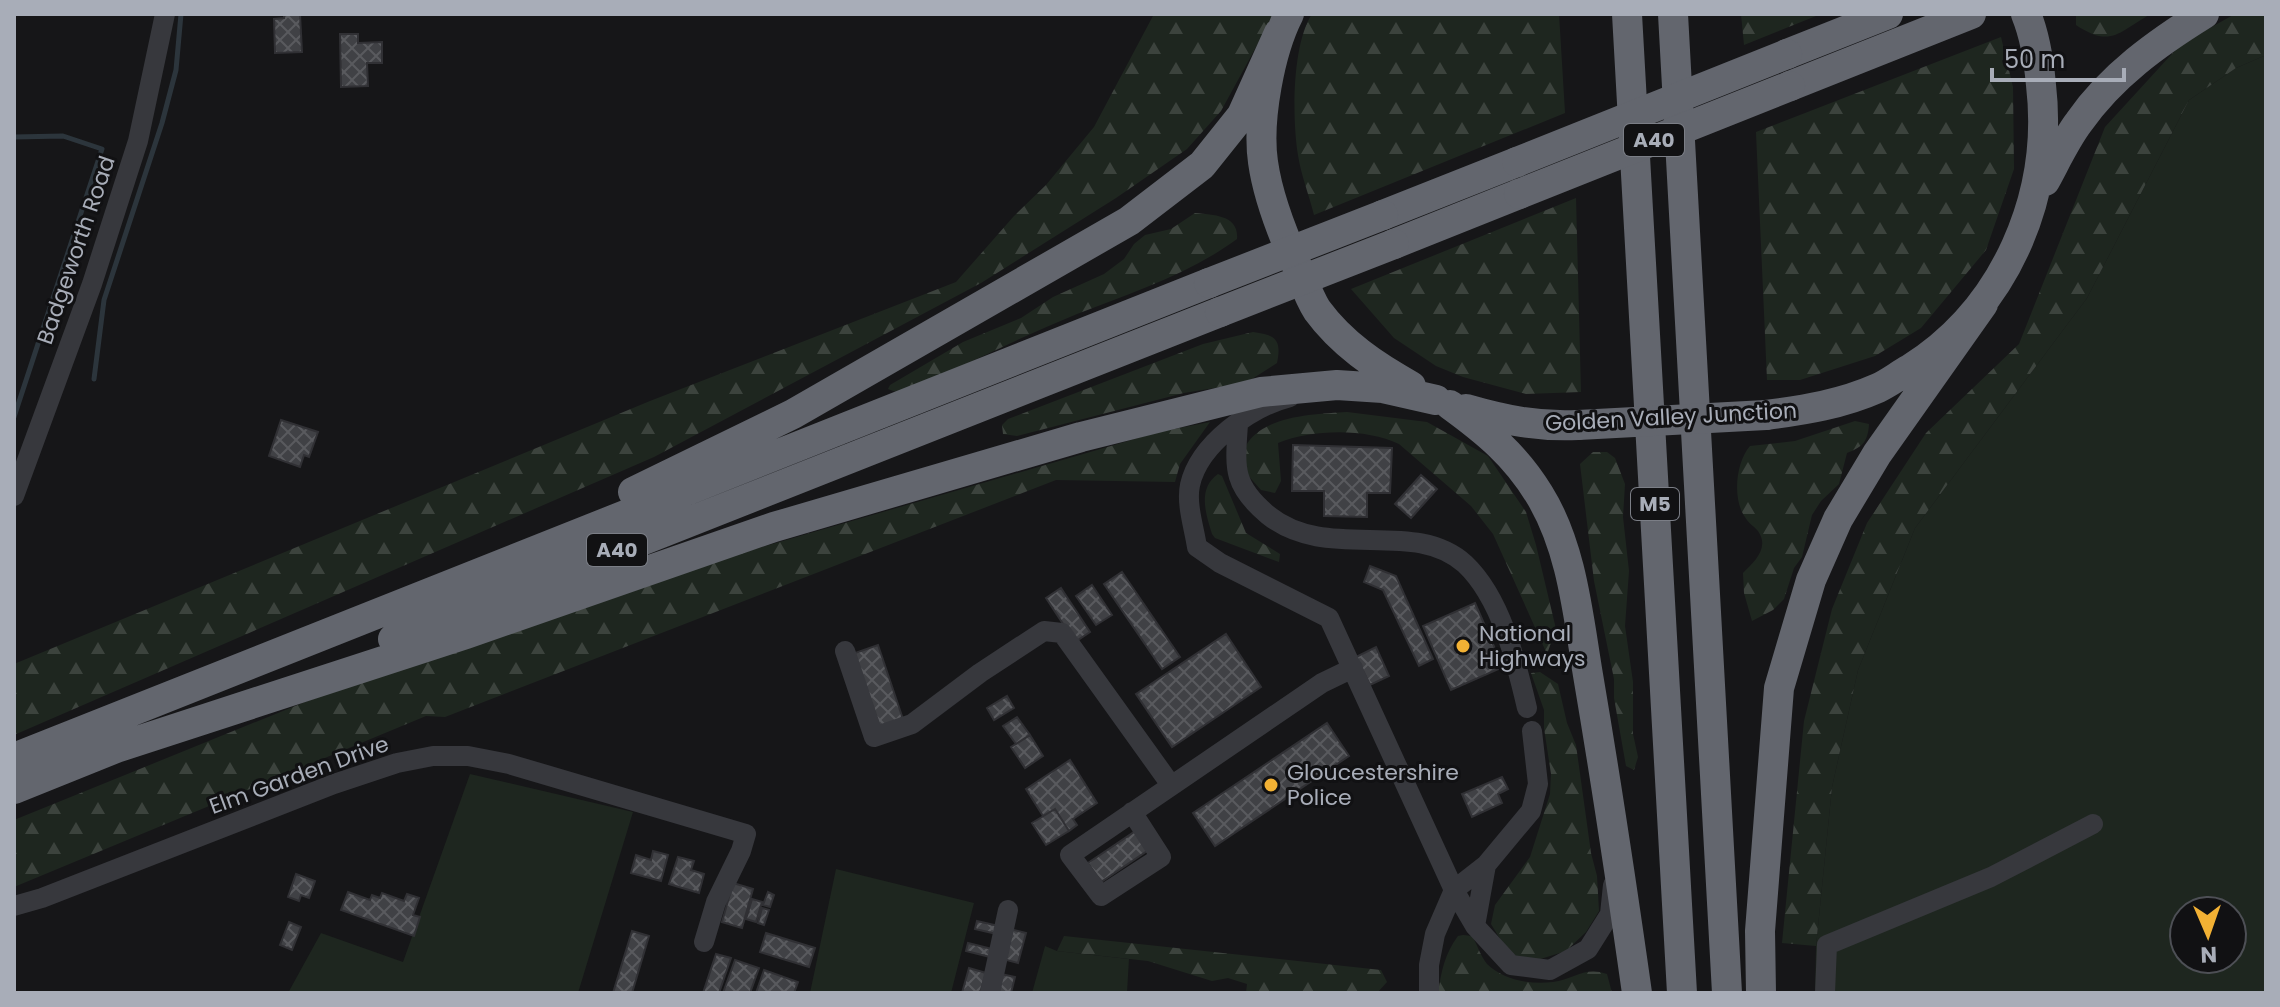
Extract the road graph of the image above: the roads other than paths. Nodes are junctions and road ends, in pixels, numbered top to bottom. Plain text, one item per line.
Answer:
1 (165, 14) edge
2 (1627, 14) edge
3 (1673, 14) edge
4 (1888, 14) edge
5 (1971, 14) edge
6 (2026, 14) edge
7 (2204, 14) edge
8 (1284, 24) edge
9 (2033, 202) junction
10 (1983, 304) junction
11 (1337, 385) junction
12 (1443, 402) junction
13 (1238, 424) junction
14 (14, 496) edge
15 (393, 607) junction
16 (845, 651) dead end
17 (1353, 668) junction
18 (1527, 708) dead end
19 (1532, 731) dead end
20 (116, 748) junction
21 (14, 758) edge
22 (1171, 785) junction
23 (14, 789) edge
24 (1132, 812) junction
25 (2093, 824) dead end
26 (1616, 853) junction
27 (1486, 865) junction
28 (1454, 890) junction
29 (14, 906) edge
30 (1008, 910) dead end
31 (1475, 926) junction
32 (704, 942) dead end
33 (990, 993) edge
34 (1429, 993) edge
35 (1637, 993) edge
36 (1682, 993) edge
37 (1727, 993) edge
38 (1761, 993) edge
39 (1825, 993) edge

1 - 14 street, Badgeworth Road
2 - 36 highway, M5
3 - 37 highway, M5
4 - 15 highway, A40, bridge
5 - 20 highway, A40, bridge
6 - 9 highway, Golden Valley Junction
7 - 9 highway
8 - 12 highway, Golden Valley Junction
8 - 15 highway
9 - 10 highway, Golden Valley Junction
10 - 12 highway, Golden Valley Junction, bridge
10 - 38 highway
11 - 12 highway
11 - 13 street
11 - 20 highway
12 - 26 highway
13 - 17 street
13 - 18 street
15 - 21 highway, A40
16 - 22 street
17 - 22 street
17 - 28 street
19 - 27 street
20 - 23 highway, A40
22 - 24 street
24 - 24 street
25 - 39 street
26 - 31 street
26 - 35 highway
27 - 28 street
27 - 31 street
28 - 31 street
28 - 34 street
29 - 32 street, Elm Garden Drive
30 - 33 street

